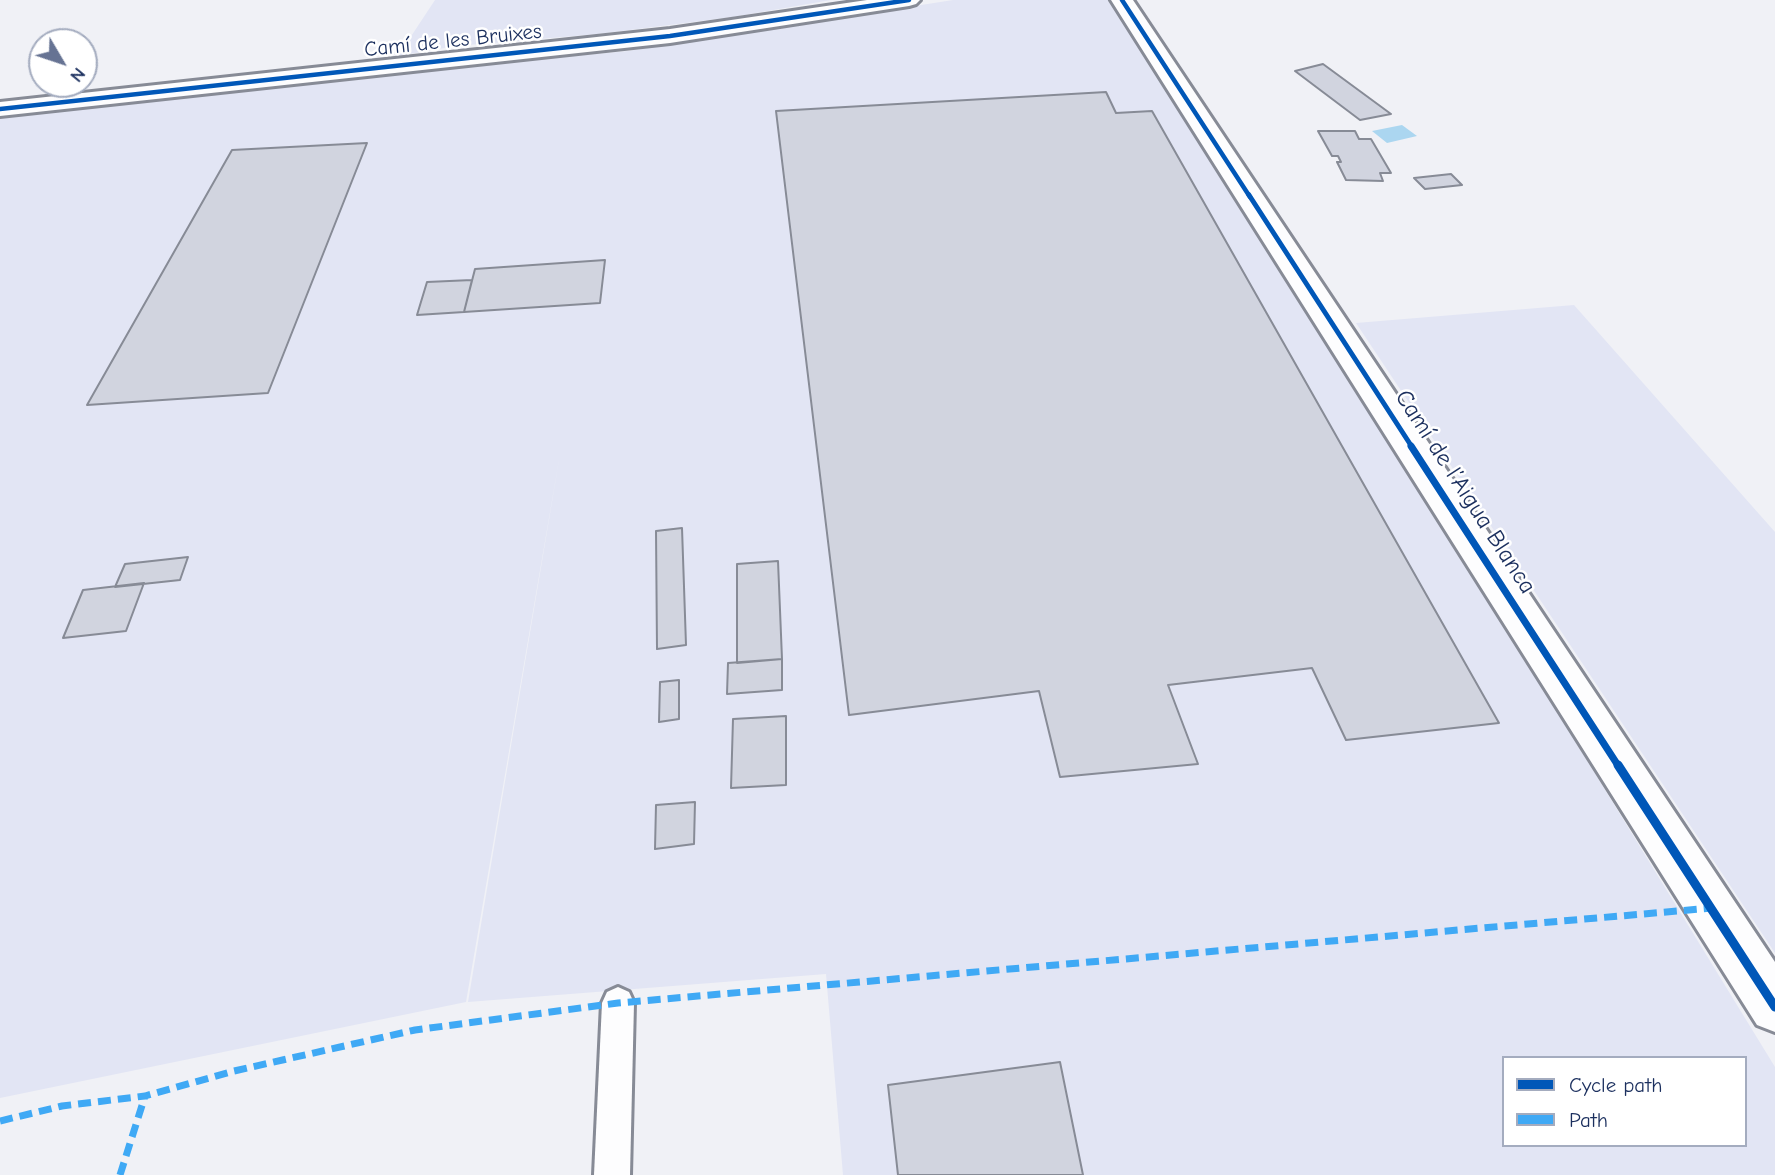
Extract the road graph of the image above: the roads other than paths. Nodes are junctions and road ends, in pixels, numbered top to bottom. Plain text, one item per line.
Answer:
1 (909, 0) edge
2 (1122, 0) edge
3 (0, 108) edge
4 (618, 1003) dead end
5 (1775, 1007) edge
6 (612, 1175) edge

1 - 3 street, Camí de les Bruixes
2 - 5 street, Camí de l’Aigua Blanca
4 - 6 lane

